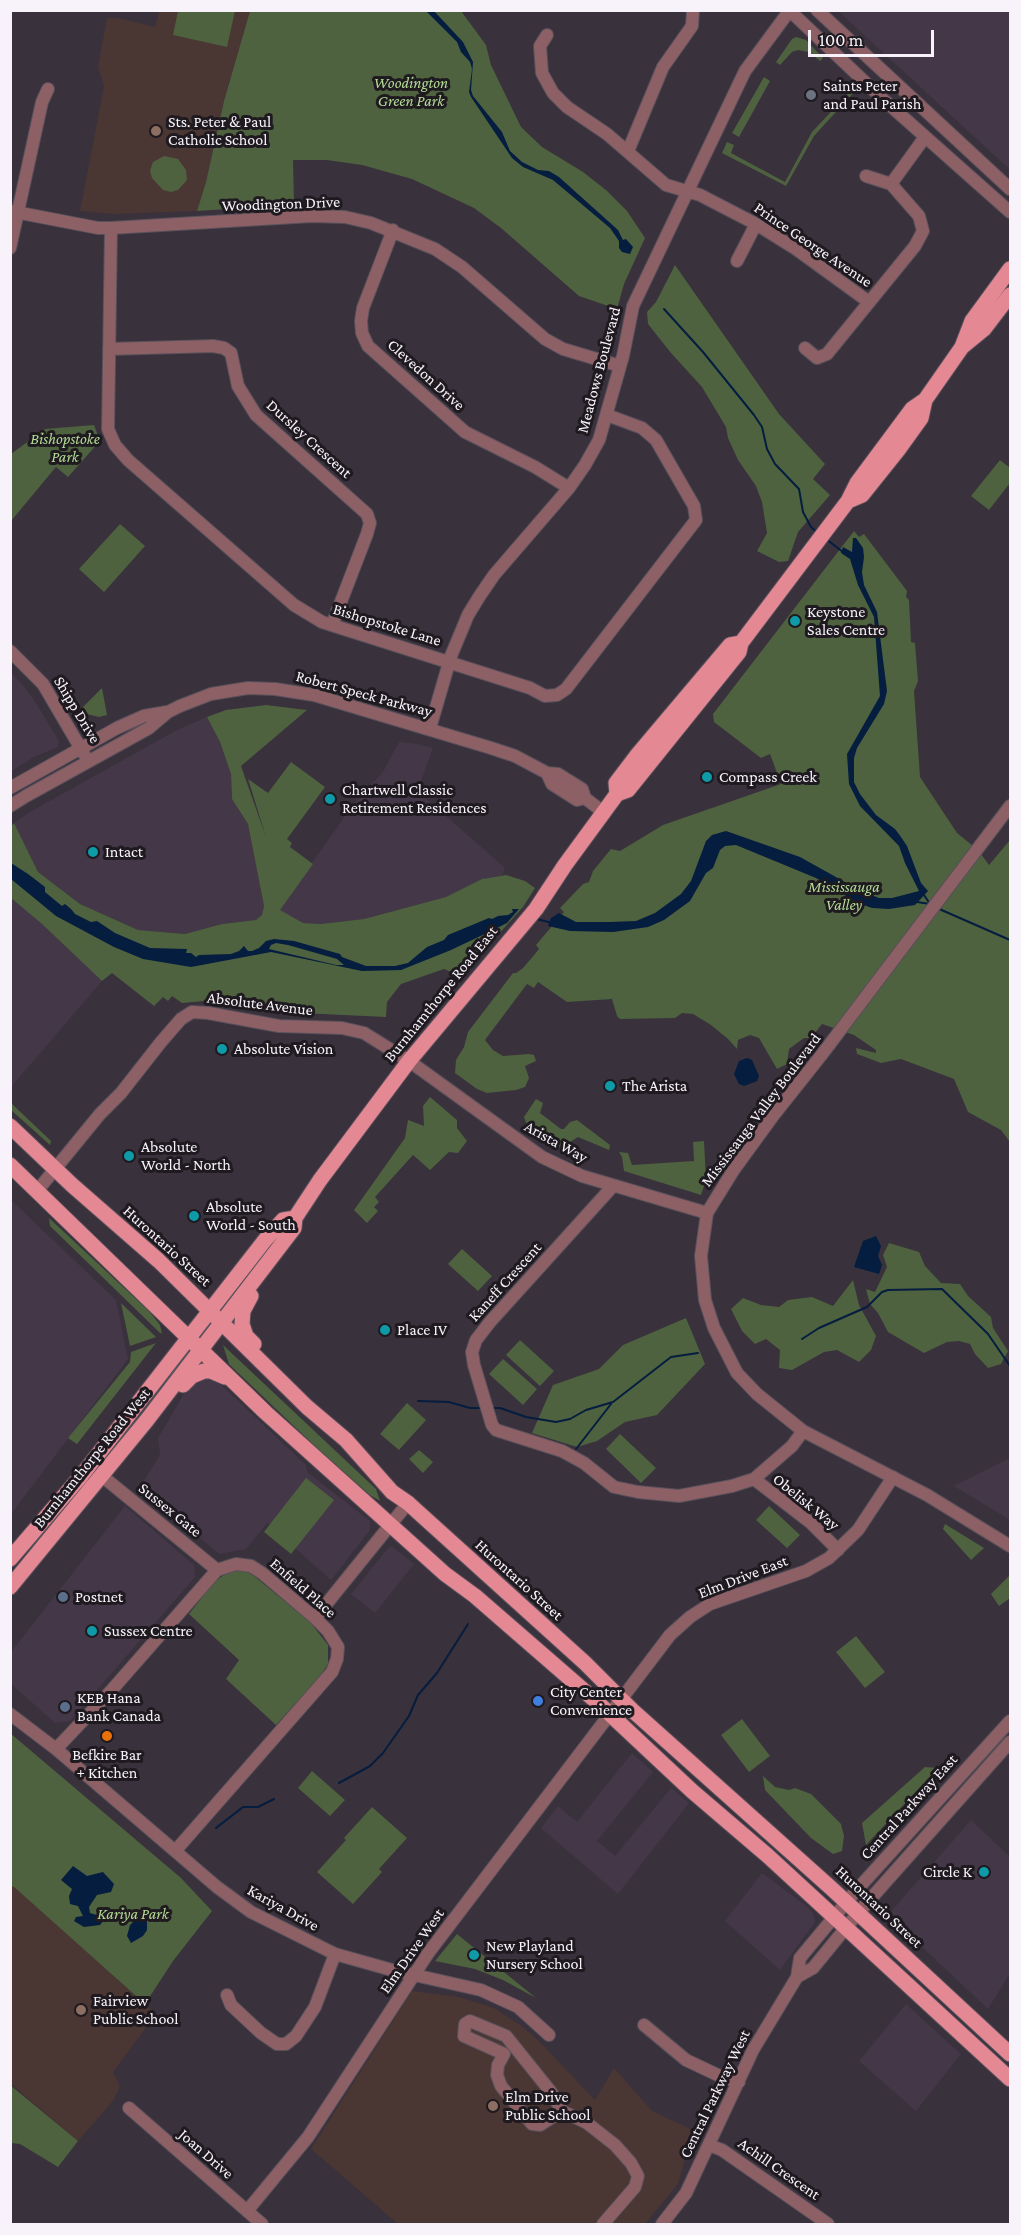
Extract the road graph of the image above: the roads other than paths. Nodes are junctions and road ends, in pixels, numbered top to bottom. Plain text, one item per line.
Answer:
1 (693, 10) edge
2 (817, 10) edge
3 (790, 11) edge
4 (547, 35) dead end
5 (48, 89) dead end
6 (925, 137) junction
7 (628, 151) junction
8 (866, 176) dead end
9 (891, 184) junction
10 (1011, 189) edge
11 (686, 191) junction
12 (14, 212) edge
13 (1011, 212) edge
14 (756, 224) junction
15 (111, 228) junction
16 (393, 230) junction
17 (10, 248) edge
18 (737, 261) dead end
19 (1011, 269) edge
20 (1011, 295) edge
21 (869, 302) junction
22 (962, 347) junction
23 (805, 348) dead end
24 (109, 349) junction
25 (620, 366) junction
26 (608, 415) junction
27 (569, 488) junction
28 (332, 625) junction
29 (10, 651) edge
30 (449, 662) junction
31 (168, 712) junction
32 (430, 728) junction
33 (81, 748) junction
34 (88, 761) junction
35 (10, 788) edge
36 (1011, 806) edge
37 (10, 807) edge
38 (603, 812) junction
39 (409, 1061) junction
40 (10, 1126) edge
41 (10, 1165) edge
42 (57, 1169) junction
43 (613, 1186) junction
44 (37, 1191) junction
45 (707, 1213) junction
46 (295, 1218) junction
47 (275, 1253) junction
48 (210, 1311) junction
49 (222, 1322) junction
50 (189, 1338) junction
51 (201, 1350) junction
52 (258, 1406) junction
53 (307, 1407) junction
54 (153, 1412) junction
55 (803, 1431) junction
56 (102, 1476) junction
57 (893, 1477) junction
58 (754, 1479) junction
59 (408, 1503) junction
60 (390, 1523) junction
61 (1011, 1546) edge
62 (838, 1550) junction
63 (10, 1559) edge
64 (217, 1570) junction
65 (10, 1587) edge
66 (315, 1618) junction
67 (620, 1699) junction
68 (10, 1714) edge
69 (610, 1714) junction
70 (1011, 1721) edge
71 (1011, 1743) edge
72 (56, 1749) junction
73 (913, 1828) junction
74 (924, 1838) junction
75 (176, 1850) junction
76 (852, 1908) junction
77 (834, 1917) junction
78 (845, 1928) junction
79 (335, 1954) junction
80 (414, 1974) junction
81 (797, 1977) junction
82 (227, 1995) dead end
83 (644, 2025) dead end
84 (549, 2035) dead end
85 (1011, 2054) edge
86 (1011, 2079) edge
87 (739, 2082) junction
88 (129, 2108) dead end
89 (562, 2111) junction
90 (709, 2145) junction
91 (247, 2211) junction
92 (262, 2224) edge
93 (603, 2224) edge
94 (662, 2224) edge
95 (828, 2224) edge

1 - 7 street
2 - 10 street
3 - 6 street
3 - 11 street, Meadows Boulevard
4 - 7 street, Prince George Avenue
5 - 12 street
6 - 9 street
6 - 13 street
7 - 11 street, Prince George Avenue
8 - 9 street
9 - 21 street
11 - 14 street, Prince George Avenue
11 - 25 street, Meadows Boulevard
12 - 15 street, Woodington Drive
12 - 17 street
14 - 18 street
14 - 21 street, Prince George Avenue
15 - 16 street, Woodington Drive
15 - 24 street, Bishopstoke Lane
16 - 25 street, Woodington Drive
16 - 27 street, Clevedon Drive
19 - 22 main road, Burnhamthorpe Road East
20 - 22 main road, Burnhamthorpe Road East
21 - 23 street
22 - 38 main road, Burnhamthorpe Road East
24 - 28 street, Bishopstoke Lane
24 - 28 street, Dursley Crescent
25 - 26 street, Meadows Boulevard
26 - 27 street, Meadows Boulevard
26 - 30 street, Bishopstoke Lane
27 - 30 street, Meadows Boulevard
28 - 30 street, Bishopstoke Lane
29 - 33 street, Shipp Drive
30 - 32 street, Meadows Boulevard
31 - 32 street, Robert Speck Parkway
31 - 33 street, Robert Speck Parkway
31 - 34 street, Robert Speck Parkway
32 - 38 street, Robert Speck Parkway
33 - 34 street, Shipp Drive
33 - 35 street, Robert Speck Parkway
34 - 37 street, Robert Speck Parkway
36 - 45 street, Mississauga Valley Boulevard
38 - 39 main road, Burnhamthorpe Road East
39 - 42 street, Absolute Avenue
39 - 43 street, Arista Way
39 - 46 main road, Burnhamthorpe Road East
40 - 42 main road, Hurontario Street
41 - 44 main road
42 - 44 street, Absolute Avenue
42 - 48 main road, Hurontario Street
43 - 45 street, Arista Way
43 - 58 street, Kaneff Crescent
44 - 50 main road
45 - 55 street, Mississauga Valley Boulevard
46 - 47 main road, Burnhamthorpe Road East
46 - 48 main road, Burnhamthorpe Road East
47 - 49 main road, Burnhamthorpe Road East
47 - 53 main road
48 - 49 main road, Hurontario Street
48 - 50 main road, Burnhamthorpe Road West
49 - 51 main road, Burnhamthorpe Road West
49 - 53 main road, Hurontario Street
50 - 51 main road
50 - 63 main road, Burnhamthorpe Road West
51 - 52 main road
51 - 54 main road, Burnhamthorpe Road West
52 - 54 main road
52 - 60 main road
53 - 59 main road, Hurontario Street
54 - 56 main road, Burnhamthorpe Road West
55 - 57 street, Mississauga Valley Boulevard
55 - 58 street, Kaneff Crescent
56 - 64 street, Sussex Gate
56 - 65 main road, Burnhamthorpe Road West
57 - 61 street, Mississauga Valley Boulevard
57 - 62 street, Elm Drive East
58 - 62 street, Obelisk Way
59 - 60 street
59 - 67 main road, Hurontario Street
60 - 66 street
60 - 69 main road
62 - 67 street, Elm Drive East
64 - 66 street, Enfield Place
64 - 72 street
66 - 75 street, Enfield Place
67 - 69 street, Elm Drive East
67 - 76 main road, Hurontario Street
68 - 72 street, Kariya Drive
69 - 77 main road
69 - 80 street, Elm Drive West
70 - 73 street, Central Parkway East
71 - 74 street, Central Parkway East
72 - 75 street, Kariya Drive
73 - 74 street
73 - 76 street, Central Parkway East
74 - 76 street, Central Parkway East
75 - 79 street, Kariya Drive
76 - 77 street, Central Parkway East
76 - 78 street, Central Parkway East
76 - 85 main road, Hurontario Street
77 - 78 main road
77 - 81 street, Central Parkway West
78 - 81 street, Central Parkway West
78 - 86 main road
79 - 80 street, Kariya Drive
79 - 82 street
80 - 84 street, Kariya Drive
80 - 91 street, Elm Drive West
81 - 87 street, Central Parkway West
83 - 87 street
87 - 90 street, Central Parkway West
88 - 91 street, Joan Drive
89 - 89 street
89 - 93 street
90 - 94 street, Central Parkway West
90 - 95 street, Achill Crescent
91 - 92 street, Joan Drive

